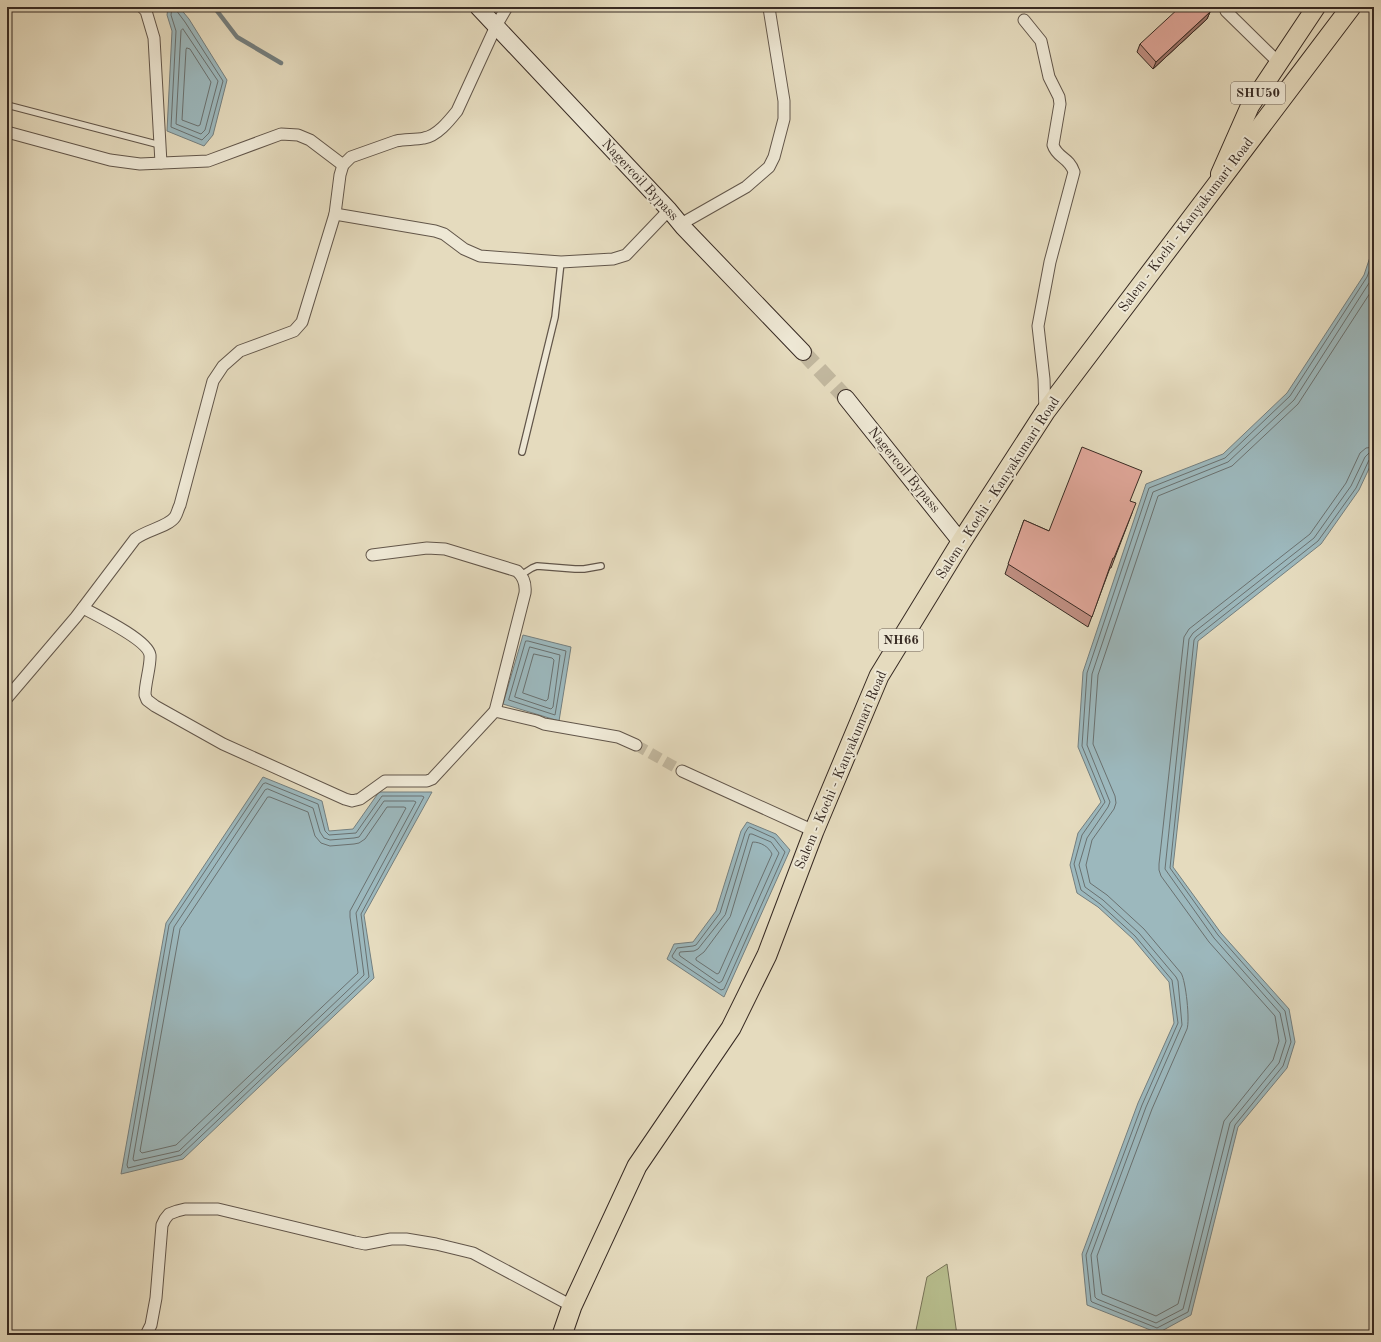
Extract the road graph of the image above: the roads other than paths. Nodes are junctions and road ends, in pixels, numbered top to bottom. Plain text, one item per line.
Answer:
1 (142, 7) edge
2 (478, 7) edge
3 (507, 7) edge
4 (1225, 7) edge
5 (1316, 7) edge
6 (1351, 7) edge
7 (769, 8) dead end
8 (1024, 20) dead end
9 (496, 26) junction
10 (1279, 63) junction
11 (7, 105) edge
12 (7, 132) edge
13 (160, 145) junction
14 (161, 163) junction
15 (343, 165) junction
16 (1215, 187) junction
17 (669, 210) junction
18 (335, 214) junction
19 (681, 224) junction
20 (562, 262) junction
21 (803, 352) tunnel mouth
22 (846, 398) tunnel mouth
23 (1045, 412) junction
24 (522, 452) dead end
25 (961, 542) junction
26 (372, 555) dead end
27 (601, 566) dead end
28 (521, 575) junction
29 (83, 608) junction
30 (7, 698) edge
31 (495, 711) junction
32 (636, 745) tunnel mouth
33 (682, 771) tunnel mouth
34 (814, 831) junction
35 (572, 1306) junction
36 (146, 1335) edge
37 (562, 1335) edge

1 - 13 street
2 - 9 main road, Nagercoil Bypass
3 - 9 street
4 - 10 street
5 - 10 main road, SHU50
6 - 16 highway, Salem - Kochi - Kanyakumari Road / NH66
7 - 19 street
8 - 23 street
9 - 15 street
9 - 17 main road, Nagercoil Bypass
10 - 16 main road, SHU50
11 - 13 lane
12 - 14 street
13 - 14 street
14 - 15 street
15 - 18 street
16 - 23 highway, Salem - Kochi - Kanyakumari Road / NH66
17 - 19 main road, Nagercoil Bypass
17 - 20 street
18 - 20 street
18 - 29 street
19 - 21 main road, Nagercoil Bypass
20 - 24 lane
22 - 25 main road, Nagercoil Bypass
23 - 25 highway, Salem - Kochi - Kanyakumari Road / NH66
25 - 34 highway, Salem - Kochi - Kanyakumari Road / NH66
26 - 28 street
27 - 28 lane
28 - 31 street
29 - 30 street
29 - 31 street
31 - 32 street
33 - 34 street
34 - 35 highway, Salem - Kochi - Kanyakumari Road / NH66
35 - 36 street
35 - 37 highway, Salem - Kochi - Kanyakumari Road / NH66

